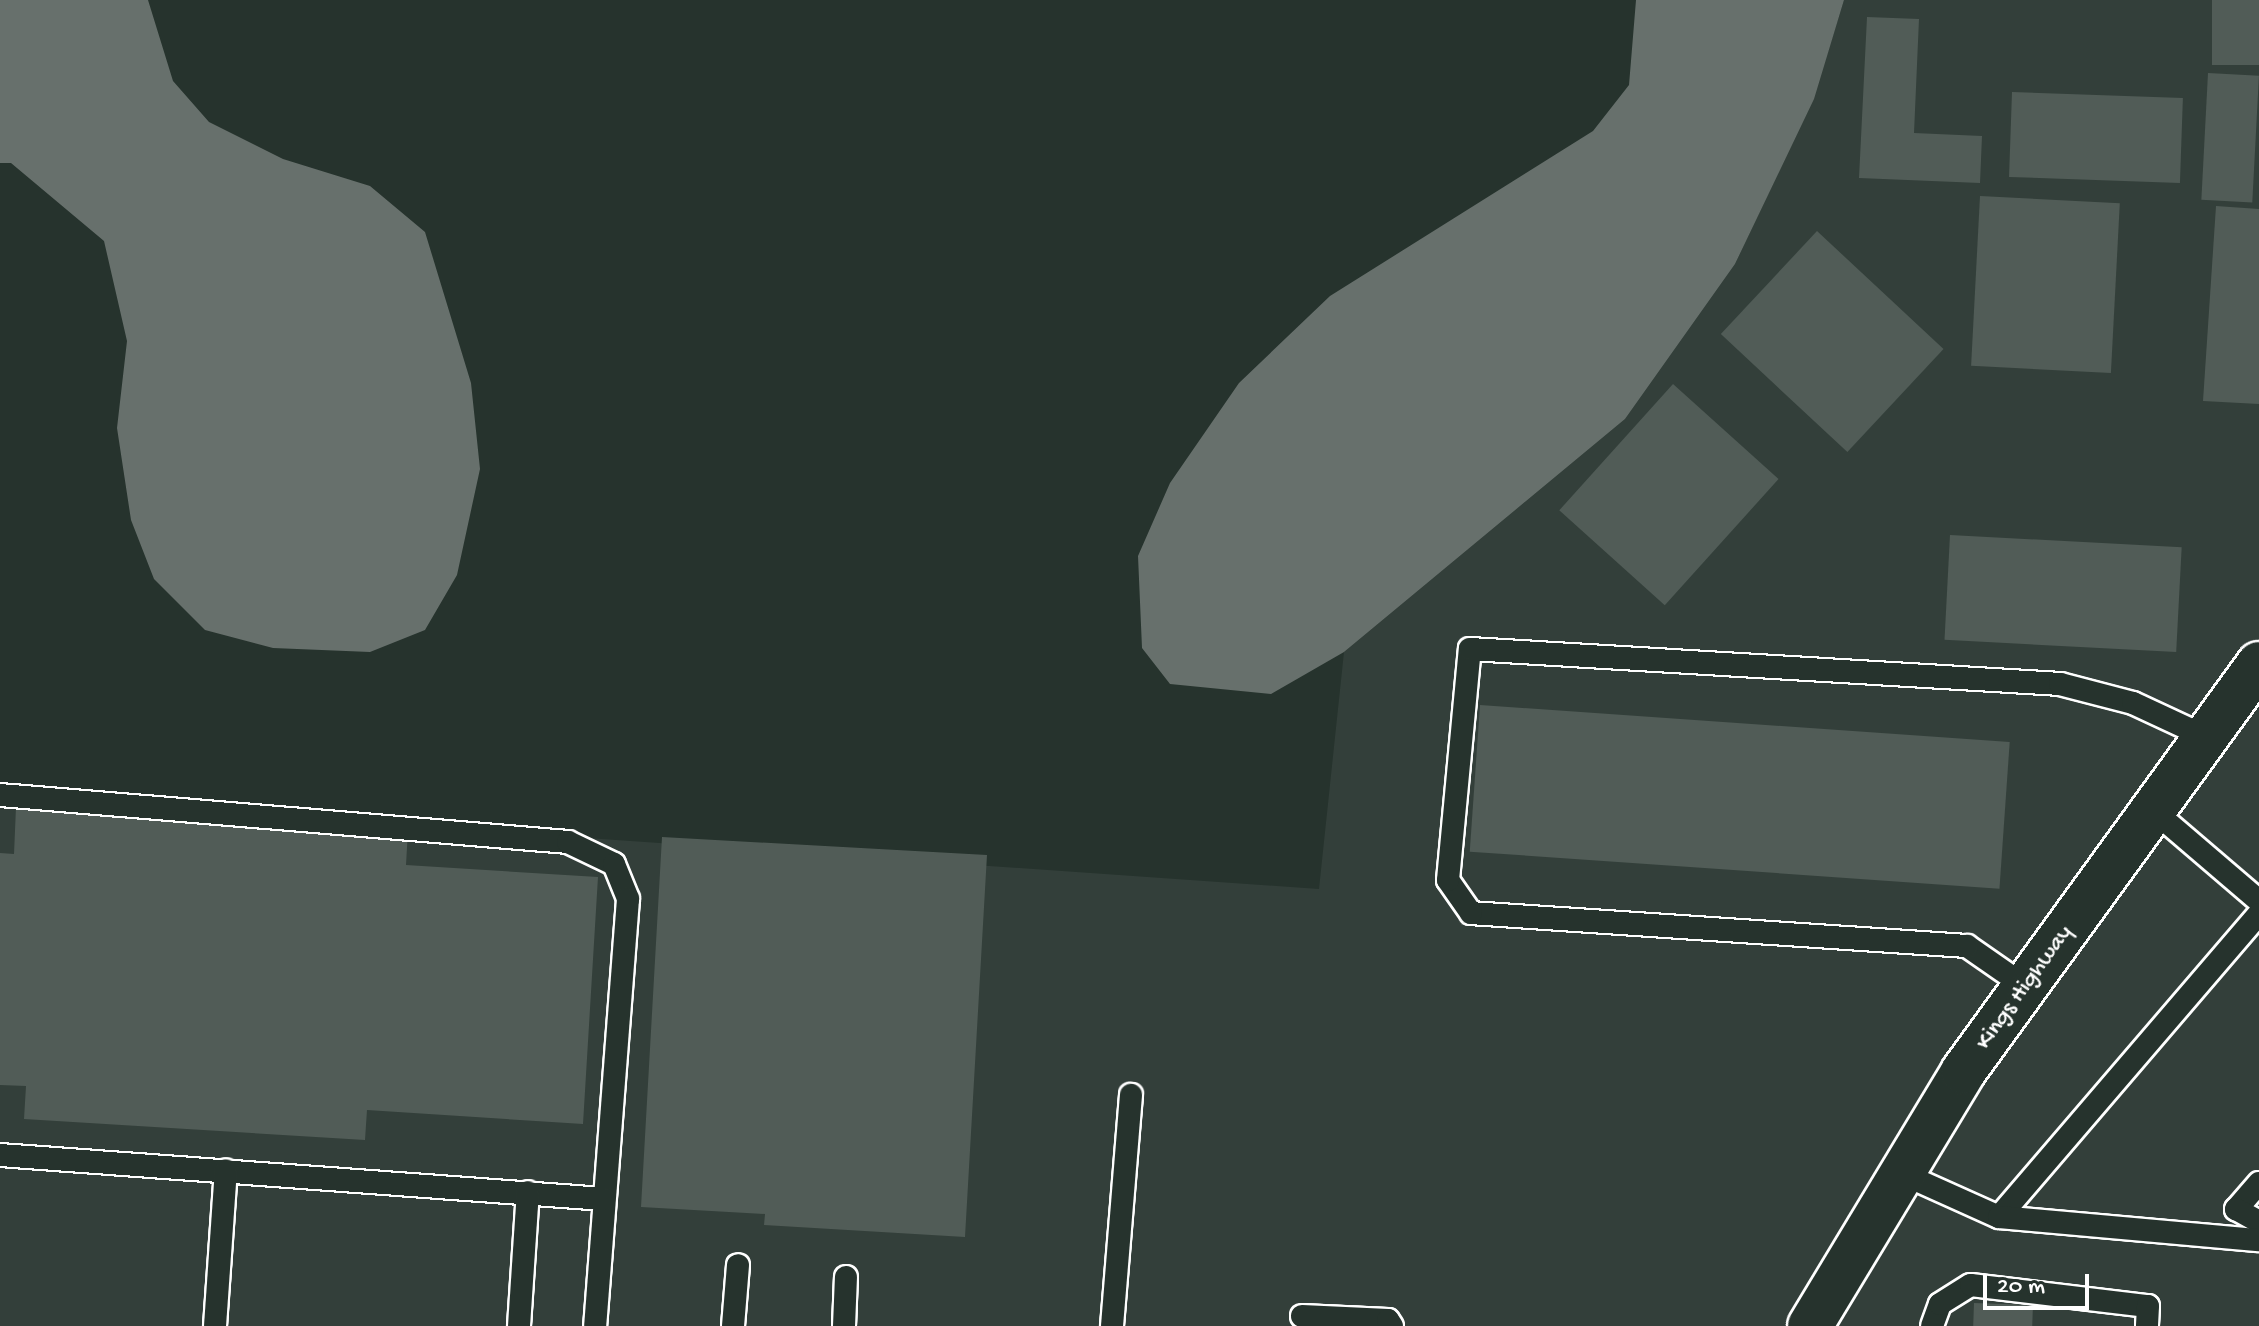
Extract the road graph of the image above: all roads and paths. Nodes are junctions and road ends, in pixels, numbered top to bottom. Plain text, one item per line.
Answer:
1 (2259, 664) edge
2 (2208, 738) junction
3 (0, 795) edge
4 (2154, 811) junction
5 (2259, 901) edge
6 (2259, 914) edge
7 (2026, 987) junction
8 (1131, 1095) dead end
9 (0, 1155) edge
10 (226, 1170) junction
11 (1901, 1173) junction
12 (2259, 1183) edge
13 (528, 1192) junction
14 (604, 1199) junction
15 (1999, 1217) junction
16 (2259, 1222) edge
17 (2259, 1240) edge
18 (738, 1265) dead end
19 (846, 1277) dead end
20 (1302, 1316) dead end
21 (215, 1326) edge
22 (519, 1326) edge
23 (595, 1326) edge
24 (733, 1326) edge
25 (844, 1326) edge
26 (1112, 1326) edge
27 (1392, 1326) edge
28 (1810, 1326) edge
29 (1932, 1326) edge
30 (2147, 1326) edge

1 - 2 street, Kings Highway
2 - 4 street, Kings Highway
2 - 7 lane
3 - 14 lane
4 - 5 lane
4 - 7 street, Kings Highway
6 - 15 lane
7 - 11 street, Kings Highway
8 - 26 lane
9 - 10 lane
10 - 13 lane
10 - 21 lane
11 - 15 lane
11 - 28 street, Kings Highway
12 - 16 lane
13 - 14 lane
13 - 22 lane
14 - 23 lane
15 - 17 lane
18 - 24 lane
19 - 25 lane
20 - 27 lane
29 - 30 lane

